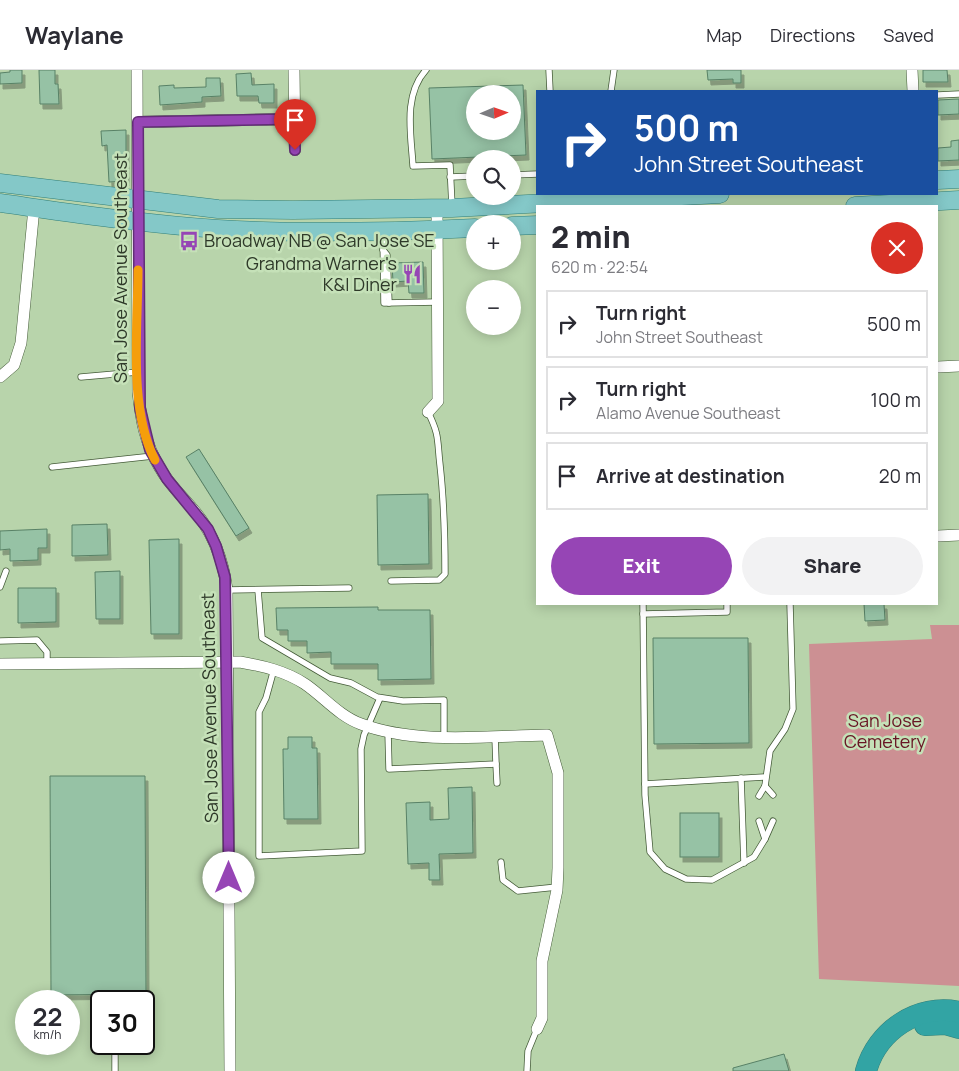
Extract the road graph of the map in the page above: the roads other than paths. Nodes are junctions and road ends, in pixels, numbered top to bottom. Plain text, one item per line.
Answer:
1 (137, 70) edge
2 (294, 70) edge
3 (426, 70) edge
4 (550, 70) edge
5 (614, 70) edge
6 (912, 70) edge
7 (550, 90) edge
8 (611, 90) edge
9 (913, 90) edge
10 (959, 94) edge
11 (938, 95) edge
12 (294, 119) junction
13 (138, 122) junction
14 (295, 150) dead end
15 (536, 174) edge
16 (521, 175) edge
17 (466, 176) edge
18 (450, 177) junction
19 (959, 178) edge
20 (938, 180) edge
21 (0, 183) edge
22 (712, 195) edge
23 (554, 198) edge
24 (613, 199) edge
25 (959, 200) edge
26 (139, 201) junction
27 (917, 201) edge
28 (0, 203) edge
29 (867, 205) edge
30 (34, 208) junction
31 (444, 208) junction
32 (293, 221) junction
33 (138, 222) junction
34 (536, 224) edge
35 (521, 225) edge
36 (466, 228) edge
37 (383, 230) junction
38 (438, 230) junction
39 (438, 302) junction
40 (959, 366) edge
41 (938, 367) edge
42 (138, 372) junction
43 (0, 377) edge
44 (81, 377) dead end
45 (428, 412) joint
46 (153, 456) junction
47 (52, 467) dead end
48 (959, 535) edge
49 (938, 536) edge
50 (6, 572) dead end
51 (391, 581) dead end
52 (0, 587) edge
53 (349, 588) dead end
54 (227, 590) junction
55 (258, 590) junction
56 (643, 605) edge
57 (727, 605) edge
58 (790, 605) edge
59 (643, 614) junction
60 (0, 641) edge
61 (228, 662) junction
62 (0, 664) edge
63 (47, 664) junction
64 (274, 669) junction
65 (380, 698) junction
66 (368, 726) junction
67 (388, 732) junction
68 (444, 736) junction
69 (495, 736) junction
70 (496, 764) junction
71 (765, 777) junction
72 (740, 778) junction
73 (497, 783) dead end
74 (645, 784) junction
75 (765, 786) junction
76 (773, 795) dead end
77 (759, 796) dead end
78 (759, 821) dead end
79 (774, 821) dead end
80 (765, 839) junction
81 (501, 862) dead end
82 (744, 863) junction
83 (558, 887) junction
84 (959, 1012) edge
85 (959, 1028) edge
86 (537, 1029) joint
87 (115, 1055) edge
88 (115, 1071) edge
89 (230, 1071) edge
90 (527, 1071) edge
91 (866, 1071) edge
92 (878, 1071) edge

1 - 13 street, San Jose Avenue Southeast
2 - 12 street
3 - 18 lane
4 - 7 lane
5 - 8 lane
6 - 9 street
10 - 11 lane
12 - 13 street
12 - 14 street
13 - 26 street, San Jose Avenue Southeast
15 - 16 lane
17 - 18 lane
18 - 31 lane
19 - 20 main road
21 - 26 main road
22 - 24 main road
23 - 24 main road
23 - 31 main road
25 - 27 main road
26 - 32 main road
26 - 33 street, San Jose Avenue Southeast
27 - 29 main road
28 - 30 main road
30 - 33 main road
30 - 43 street
31 - 32 main road
31 - 38 street
32 - 33 main road
32 - 37 main road
33 - 42 street, San Jose Avenue Southeast
34 - 35 main road
36 - 38 main road
37 - 38 main road
37 - 39 lane
38 - 39 street
39 - 45 street
40 - 41 street
42 - 44 lane
42 - 46 street, San Jose Avenue Southeast
45 - 51 lane
46 - 47 lane
46 - 54 street, San Jose Avenue Southeast
48 - 49 street
50 - 52 lane
53 - 55 lane
54 - 55 lane
54 - 61 street, San Jose Avenue Southeast
55 - 65 lane
56 - 59 lane
57 - 59 lane
58 - 71 lane
59 - 74 lane
60 - 63 lane
61 - 63 street
61 - 64 street
61 - 89 street, San Jose Avenue Southeast
62 - 63 street
64 - 66 street
64 - 66 lane
65 - 66 lane
65 - 68 lane
66 - 67 street
67 - 68 street
67 - 70 lane
68 - 69 street
69 - 70 lane
69 - 83 street
70 - 73 lane
71 - 72 lane
71 - 75 lane
72 - 74 lane
72 - 82 lane
74 - 82 lane
75 - 76 lane
75 - 77 lane
78 - 80 lane
79 - 80 lane
80 - 82 lane
81 - 83 lane
83 - 86 street
84 - 91 highway
85 - 92 highway
86 - 90 lane
87 - 88 lane

